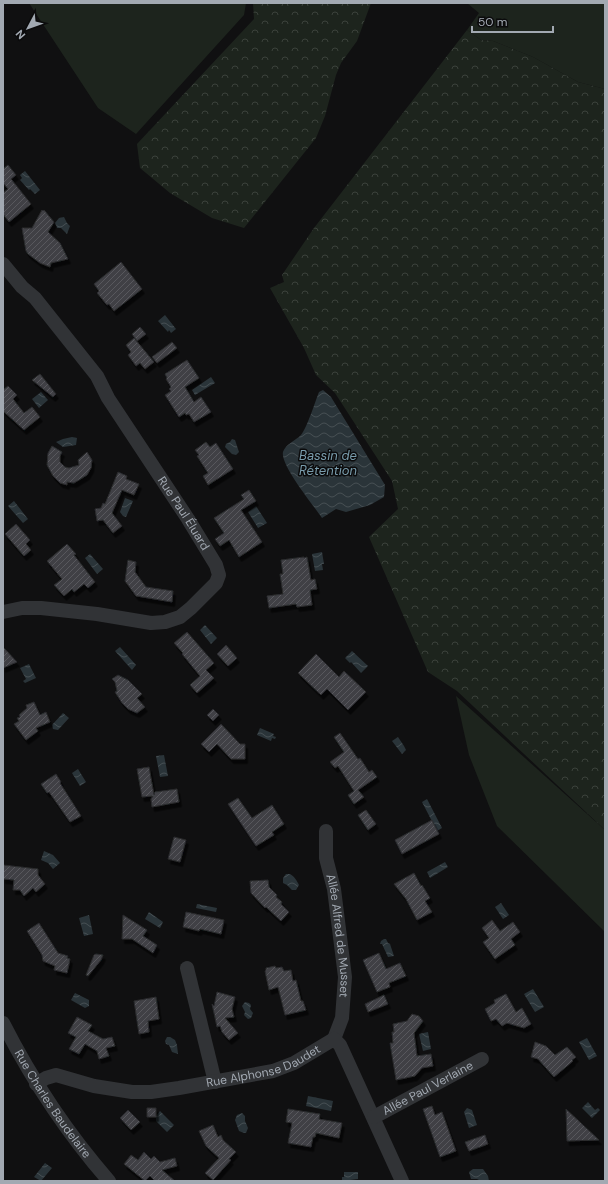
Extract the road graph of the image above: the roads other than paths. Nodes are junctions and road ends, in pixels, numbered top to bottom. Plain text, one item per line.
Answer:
1 (3, 264) edge
2 (3, 612) edge
3 (326, 831) dead end
4 (187, 968) dead end
5 (3, 1023) edge
6 (334, 1039) junction
7 (482, 1060) dead end
8 (215, 1082) junction
9 (36, 1084) junction
10 (374, 1117) junction
11 (109, 1181) edge
12 (402, 1181) edge

1 - 2 street, Rue Paul Éluard
3 - 6 street, Allée Alfred de Musset
4 - 8 street
5 - 9 street, Rue Charles Baudelaire
6 - 8 street, Rue Alphonse Daudet
6 - 10 street, Rue Alphonse Daudet
7 - 10 street, Allée Paul Verlaine
8 - 9 street, Rue Alphonse Daudet
9 - 11 street, Rue Charles Baudelaire
10 - 12 street, Rue Alphonse Daudet

